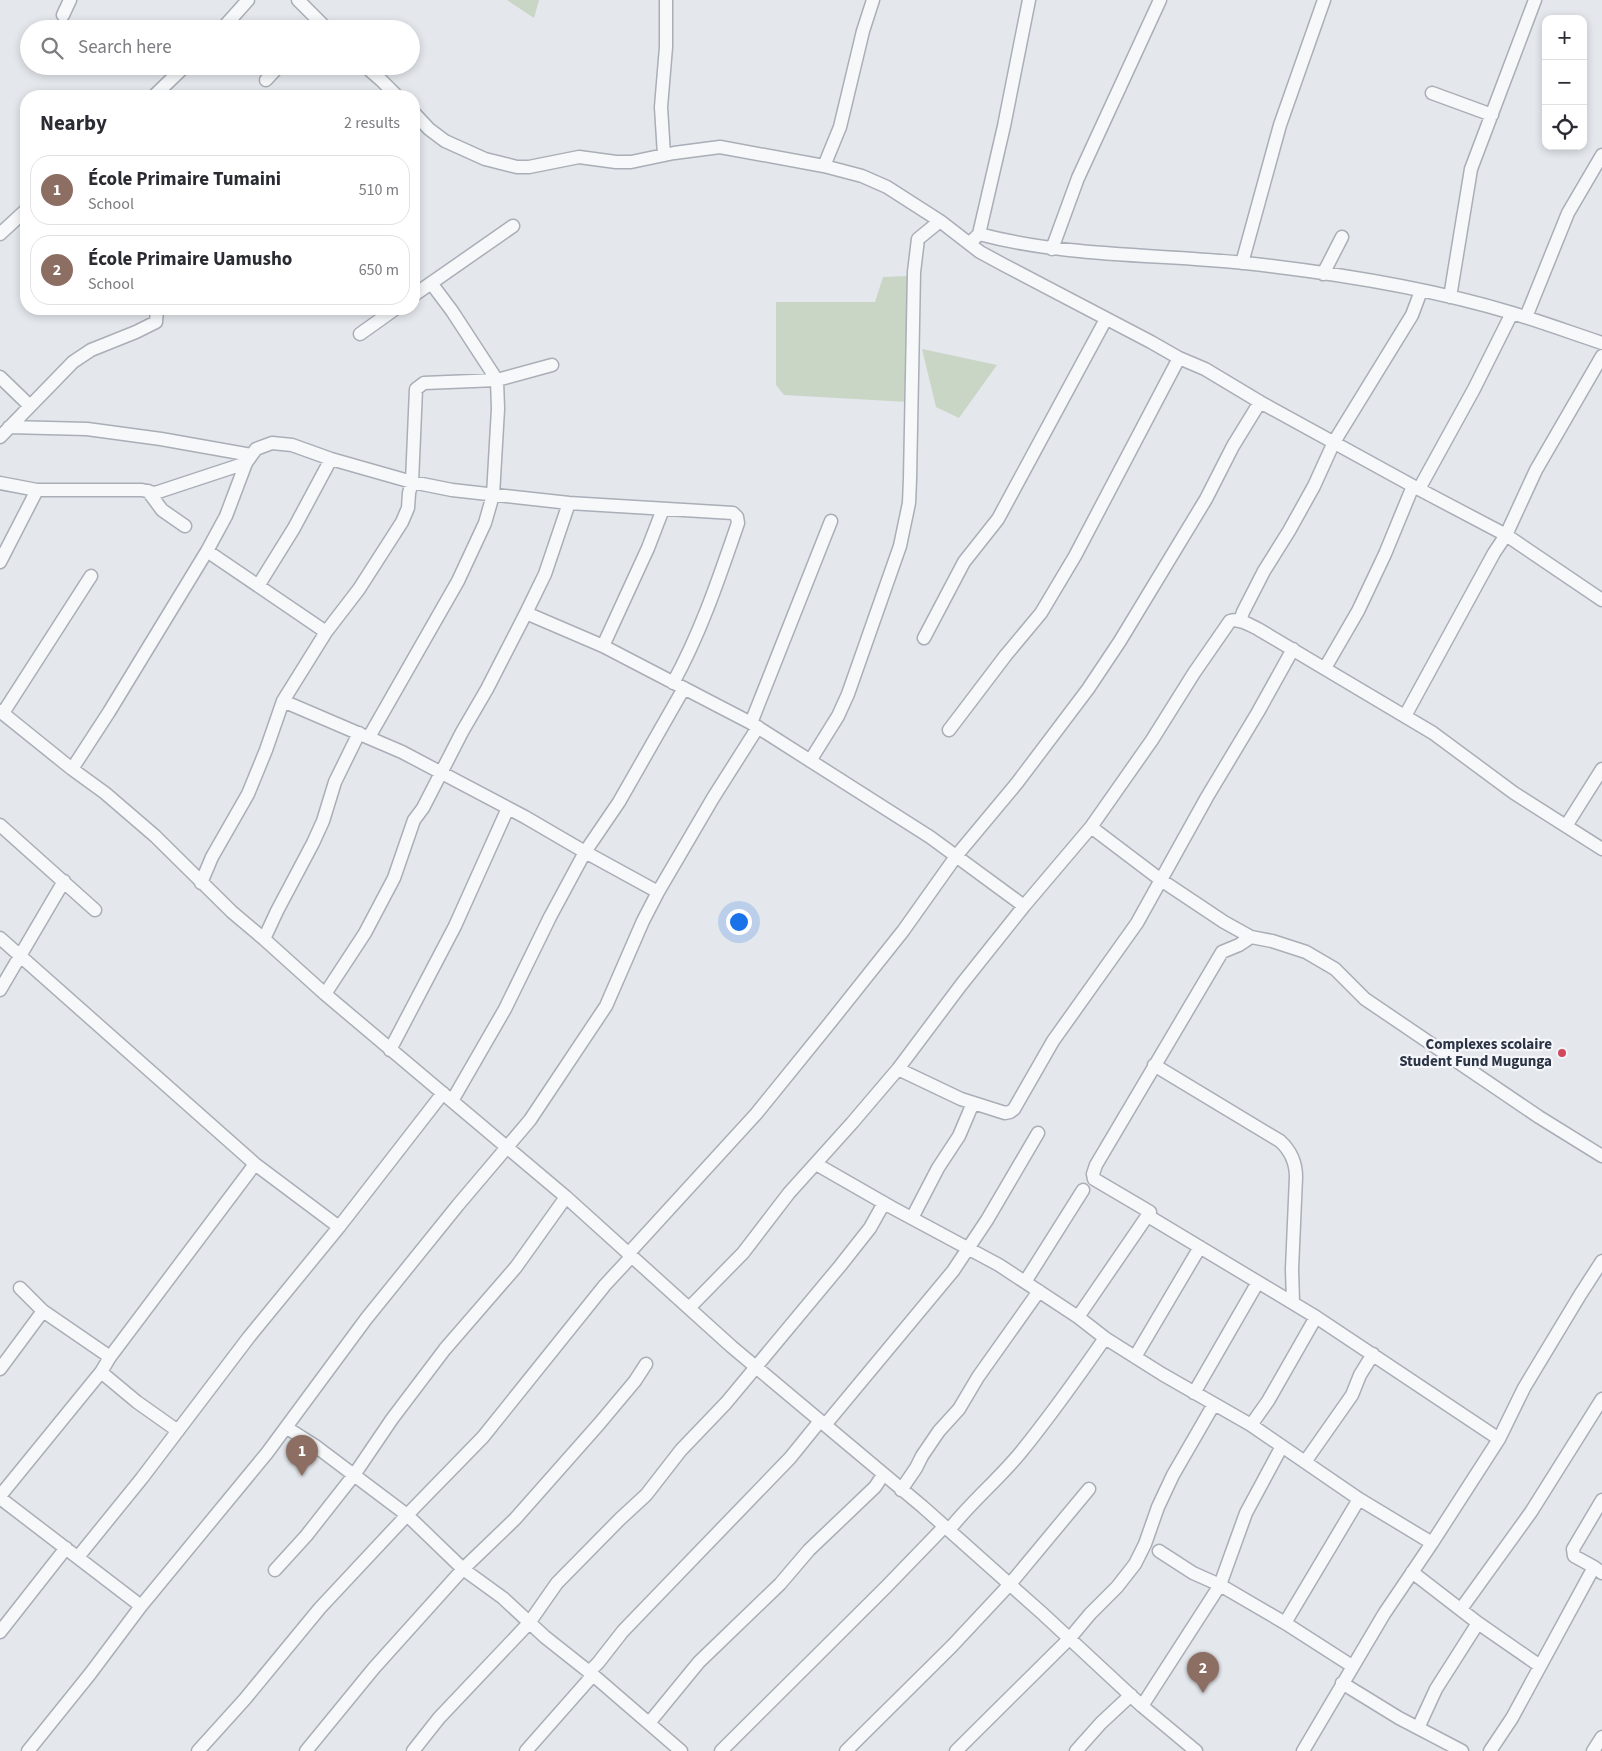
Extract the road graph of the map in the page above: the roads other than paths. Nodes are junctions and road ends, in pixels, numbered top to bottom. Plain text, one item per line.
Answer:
1 (70, 0) edge
2 (248, 0) edge
3 (298, 0) edge
4 (666, 0) edge
5 (873, 0) edge
6 (1028, 0) edge
7 (1160, 0) edge
8 (1324, 0) edge
9 (1535, 0) edge
10 (62, 15) dead end
11 (230, 20) edge
12 (314, 20) edge
13 (176, 75) edge
14 (271, 75) edge
15 (371, 75) edge
16 (266, 80) dead end
17 (160, 90) edge
18 (382, 90) edge
19 (1432, 92) dead end
20 (1492, 115) junction
21 (420, 119) edge
22 (664, 155) junction
23 (1602, 155) edge
24 (824, 166) junction
25 (20, 216) edge
26 (940, 222) junction
27 (513, 226) dead end
28 (0, 234) edge
29 (1342, 237) dead end
30 (974, 239) junction
31 (1052, 249) junction
32 (1242, 263) junction
33 (1323, 274) junction
34 (431, 283) junction
35 (420, 291) edge
36 (1422, 291) junction
37 (1450, 297) junction
38 (1512, 313) junction
39 (157, 315) edge
40 (387, 315) edge
41 (1526, 317) junction
42 (1106, 320) junction
43 (360, 334) dead end
44 (1602, 343) edge
45 (1602, 356) edge
46 (1179, 358) junction
47 (552, 365) dead end
48 (0, 378) edge
49 (498, 380) junction
50 (1260, 402) junction
51 (30, 406) junction
52 (4, 432) edge
53 (1334, 442) junction
54 (249, 459) junction
55 (331, 459) junction
56 (412, 482) junction
57 (0, 483) edge
58 (1416, 487) junction
59 (37, 490) junction
60 (148, 491) junction
61 (493, 495) junction
62 (569, 503) junction
63 (663, 509) junction
64 (831, 521) dead end
65 (185, 526) dead end
66 (1506, 535) junction
67 (207, 551) junction
68 (0, 562) edge
69 (91, 576) dead end
70 (258, 586) junction
71 (1602, 600) edge
72 (526, 613) junction
73 (1240, 621) junction
74 (326, 632) junction
75 (924, 638) dead end
76 (603, 646) junction
77 (1293, 649) junction
78 (1325, 668) junction
79 (678, 686) junction
80 (283, 701) junction
81 (1, 712) edge
82 (1406, 716) junction
83 (754, 725) junction
84 (949, 730) dead end
85 (364, 735) junction
86 (810, 761) junction
87 (72, 769) junction
88 (1602, 769) edge
89 (441, 772) junction
90 (508, 808) junction
91 (0, 825) edge
92 (1566, 826) junction
93 (1091, 827) junction
94 (1602, 849) edge
95 (585, 852) junction
96 (957, 855) junction
97 (1161, 880) junction
98 (64, 881) junction
99 (201, 883) junction
100 (658, 892) junction
101 (1024, 906) junction
102 (95, 910) dead end
103 (1251, 937) junction
104 (0, 938) edge
105 (264, 939) junction
106 (20, 955) junction
107 (0, 990) edge
108 (325, 994) junction
109 (390, 1050) junction
110 (1154, 1065) junction
111 (898, 1069) junction
112 (448, 1097) junction
113 (972, 1103) junction
114 (1038, 1133) dead end
115 (505, 1147) junction
116 (1602, 1156) edge
117 (255, 1164) junction
118 (816, 1164) junction
119 (1083, 1190) dead end
120 (566, 1197) junction
121 (884, 1204) junction
122 (1148, 1216) junction
123 (912, 1218) junction
124 (339, 1227) junction
125 (1200, 1247) junction
126 (969, 1248) junction
127 (630, 1255) junction
128 (1601, 1265) edge
129 (1025, 1282) junction
130 (1258, 1282) junction
131 (20, 1288) dead end
132 (1039, 1291) junction
133 (1293, 1302) junction
134 (689, 1308) junction
135 (43, 1311) junction
136 (1078, 1317) junction
137 (1316, 1317) junction
138 (1104, 1338) junction
139 (1372, 1354) junction
140 (1135, 1356) junction
141 (110, 1357) junction
142 (646, 1364) dead end
143 (756, 1367) junction
144 (0, 1369) edge
145 (100, 1372) junction
146 (1194, 1393) junction
147 (1602, 1399) edge
148 (1214, 1404) junction
149 (822, 1423) junction
150 (1250, 1425) junction
151 (287, 1428) junction
152 (178, 1431) junction
153 (1499, 1439) junction
154 (1282, 1446) junction
155 (1305, 1462) junction
156 (354, 1475) junction
157 (883, 1475) junction
158 (1089, 1489) dead end
159 (901, 1490) junction
160 (0, 1497) edge
161 (1359, 1499) junction
162 (1602, 1500) edge
163 (407, 1515) junction
164 (947, 1528) junction
165 (1432, 1543) junction
166 (66, 1548) junction
167 (1159, 1551) dead end
168 (78, 1557) junction
169 (463, 1569) junction
170 (275, 1570) dead end
171 (1598, 1570) edge
172 (1412, 1572) junction
173 (1010, 1584) junction
174 (1220, 1584) junction
175 (141, 1606) junction
176 (1461, 1609) junction
177 (529, 1623) junction
178 (1285, 1623) junction
179 (1478, 1623) junction
180 (0, 1632) edge
181 (1070, 1638) junction
182 (1352, 1666) junction
183 (1540, 1666) junction
184 (591, 1674) junction
185 (1342, 1683) junction
186 (1131, 1695) junction
187 (1142, 1706) junction
188 (649, 1723) junction
189 (1418, 1728) junction
190 (1602, 1737) edge
191 (1193, 1750) edge
192 (28, 1751) edge
193 (198, 1751) edge
194 (306, 1751) edge
195 (412, 1751) edge
196 (526, 1751) edge
197 (681, 1751) edge
198 (721, 1751) edge
199 (846, 1751) edge
200 (956, 1751) edge
201 (1076, 1751) edge
202 (1303, 1751) edge
203 (1462, 1751) edge
204 (1490, 1751) edge
205 (1593, 1751) edge

1 - 10 street
2 - 11 street
3 - 12 street
4 - 22 street
5 - 24 street
6 - 30 street
7 - 31 street
8 - 32 street
9 - 20 street
13 - 17 street
14 - 16 street
15 - 18 street
19 - 20 street
20 - 37 street
21 - 22 street
22 - 24 street
23 - 41 street
24 - 26 street
25 - 28 street
26 - 30 street
26 - 86 street
27 - 34 street
29 - 33 street
30 - 31 street
30 - 42 street
31 - 32 street
32 - 33 street
33 - 36 street
34 - 35 street
34 - 49 street
36 - 37 street
36 - 53 street
37 - 38 street
38 - 41 street
38 - 58 street
39 - 51 street
40 - 43 street
41 - 44 street
42 - 46 street
42 - 75 street
45 - 66 street
46 - 50 street
46 - 84 street
47 - 49 street
48 - 51 street
49 - 56 street
49 - 61 street
50 - 53 street
50 - 96 street
51 - 52 street
52 - 54 street
53 - 58 street
53 - 73 street
54 - 55 street
54 - 60 street
54 - 67 street
55 - 56 street
55 - 70 street
56 - 61 street
56 - 74 street
57 - 59 street
58 - 66 street
58 - 78 street
59 - 60 street
59 - 68 street
60 - 65 street
61 - 62 street
61 - 85 street
62 - 63 street
62 - 72 street
63 - 76 street
63 - 79 street
64 - 83 street
66 - 71 street
66 - 82 street
67 - 70 street
67 - 87 street
69 - 81 street
70 - 74 street
72 - 76 street
72 - 89 street
73 - 77 street
73 - 93 street
74 - 80 street
76 - 79 street
77 - 78 street
77 - 97 street
78 - 82 street
79 - 83 street
79 - 95 street
80 - 85 street
80 - 99 street
81 - 87 street
82 - 92 street
83 - 86 street
83 - 100 street
85 - 89 street
85 - 105 street
86 - 96 street
87 - 99 street
88 - 92 street
89 - 90 street
89 - 108 street
90 - 95 street
90 - 109 street
91 - 98 street
92 - 94 street
93 - 97 street
93 - 101 street
95 - 100 street
95 - 112 street
96 - 101 street
96 - 127 street
97 - 103 street
97 - 113 street
98 - 102 street
98 - 106 street
99 - 105 street
100 - 115 street
101 - 111 street
103 - 110 street
103 - 116 street
104 - 106 street
105 - 108 street
106 - 107 street
106 - 117 street
108 - 109 street
109 - 112 street
110 - 122 street
110 - 133 street
111 - 113 street
111 - 118 street
112 - 115 street
112 - 124 street
113 - 123 street
114 - 126 street
115 - 120 street
115 - 151 street
117 - 124 street
117 - 141 street
118 - 121 street
118 - 134 street
119 - 129 street
120 - 127 street
120 - 156 street
121 - 123 street
121 - 143 street
122 - 125 street
122 - 136 street
123 - 126 street
124 - 152 street
125 - 130 street
125 - 140 street
126 - 129 street
126 - 149 street
127 - 134 street
127 - 163 street
128 - 153 street
129 - 132 street
130 - 133 street
130 - 146 street
131 - 135 street
132 - 136 street
132 - 159 street
133 - 137 street
134 - 143 street
135 - 141 street
135 - 144 street
136 - 138 street
137 - 139 street
137 - 150 street
138 - 140 street
138 - 164 street
139 - 153 street
139 - 155 street
140 - 146 street
141 - 145 street
142 - 169 street
143 - 149 street
143 - 177 street
145 - 152 street
145 - 160 street
146 - 148 street
147 - 176 street
148 - 150 street
148 - 181 street
149 - 157 street
149 - 184 street
150 - 154 street
151 - 156 street
151 - 175 street
152 - 168 street
153 - 165 street
154 - 155 street
154 - 174 street
155 - 161 street
156 - 163 street
156 - 170 street
157 - 159 street
157 - 188 street
158 - 173 street
159 - 164 street
160 - 166 street
161 - 165 street
161 - 178 street
162 - 171 street
163 - 169 street
163 - 193 street
164 - 173 street
164 - 198 street
165 - 172 street
166 - 168 street
166 - 180 street
167 - 174 street
168 - 175 street
169 - 177 street
169 - 194 street
171 - 183 street
172 - 176 street
172 - 182 street
173 - 181 street
173 - 199 street
174 - 178 street
174 - 187 street
175 - 192 street
176 - 179 street
177 - 184 street
177 - 195 street
178 - 182 street
179 - 183 street
179 - 189 street
181 - 186 street
181 - 200 street
182 - 185 street
183 - 204 street
184 - 188 street
184 - 196 street
185 - 189 street
185 - 202 street
186 - 187 street
186 - 201 street
187 - 191 street
188 - 197 street
189 - 203 street
190 - 205 street

